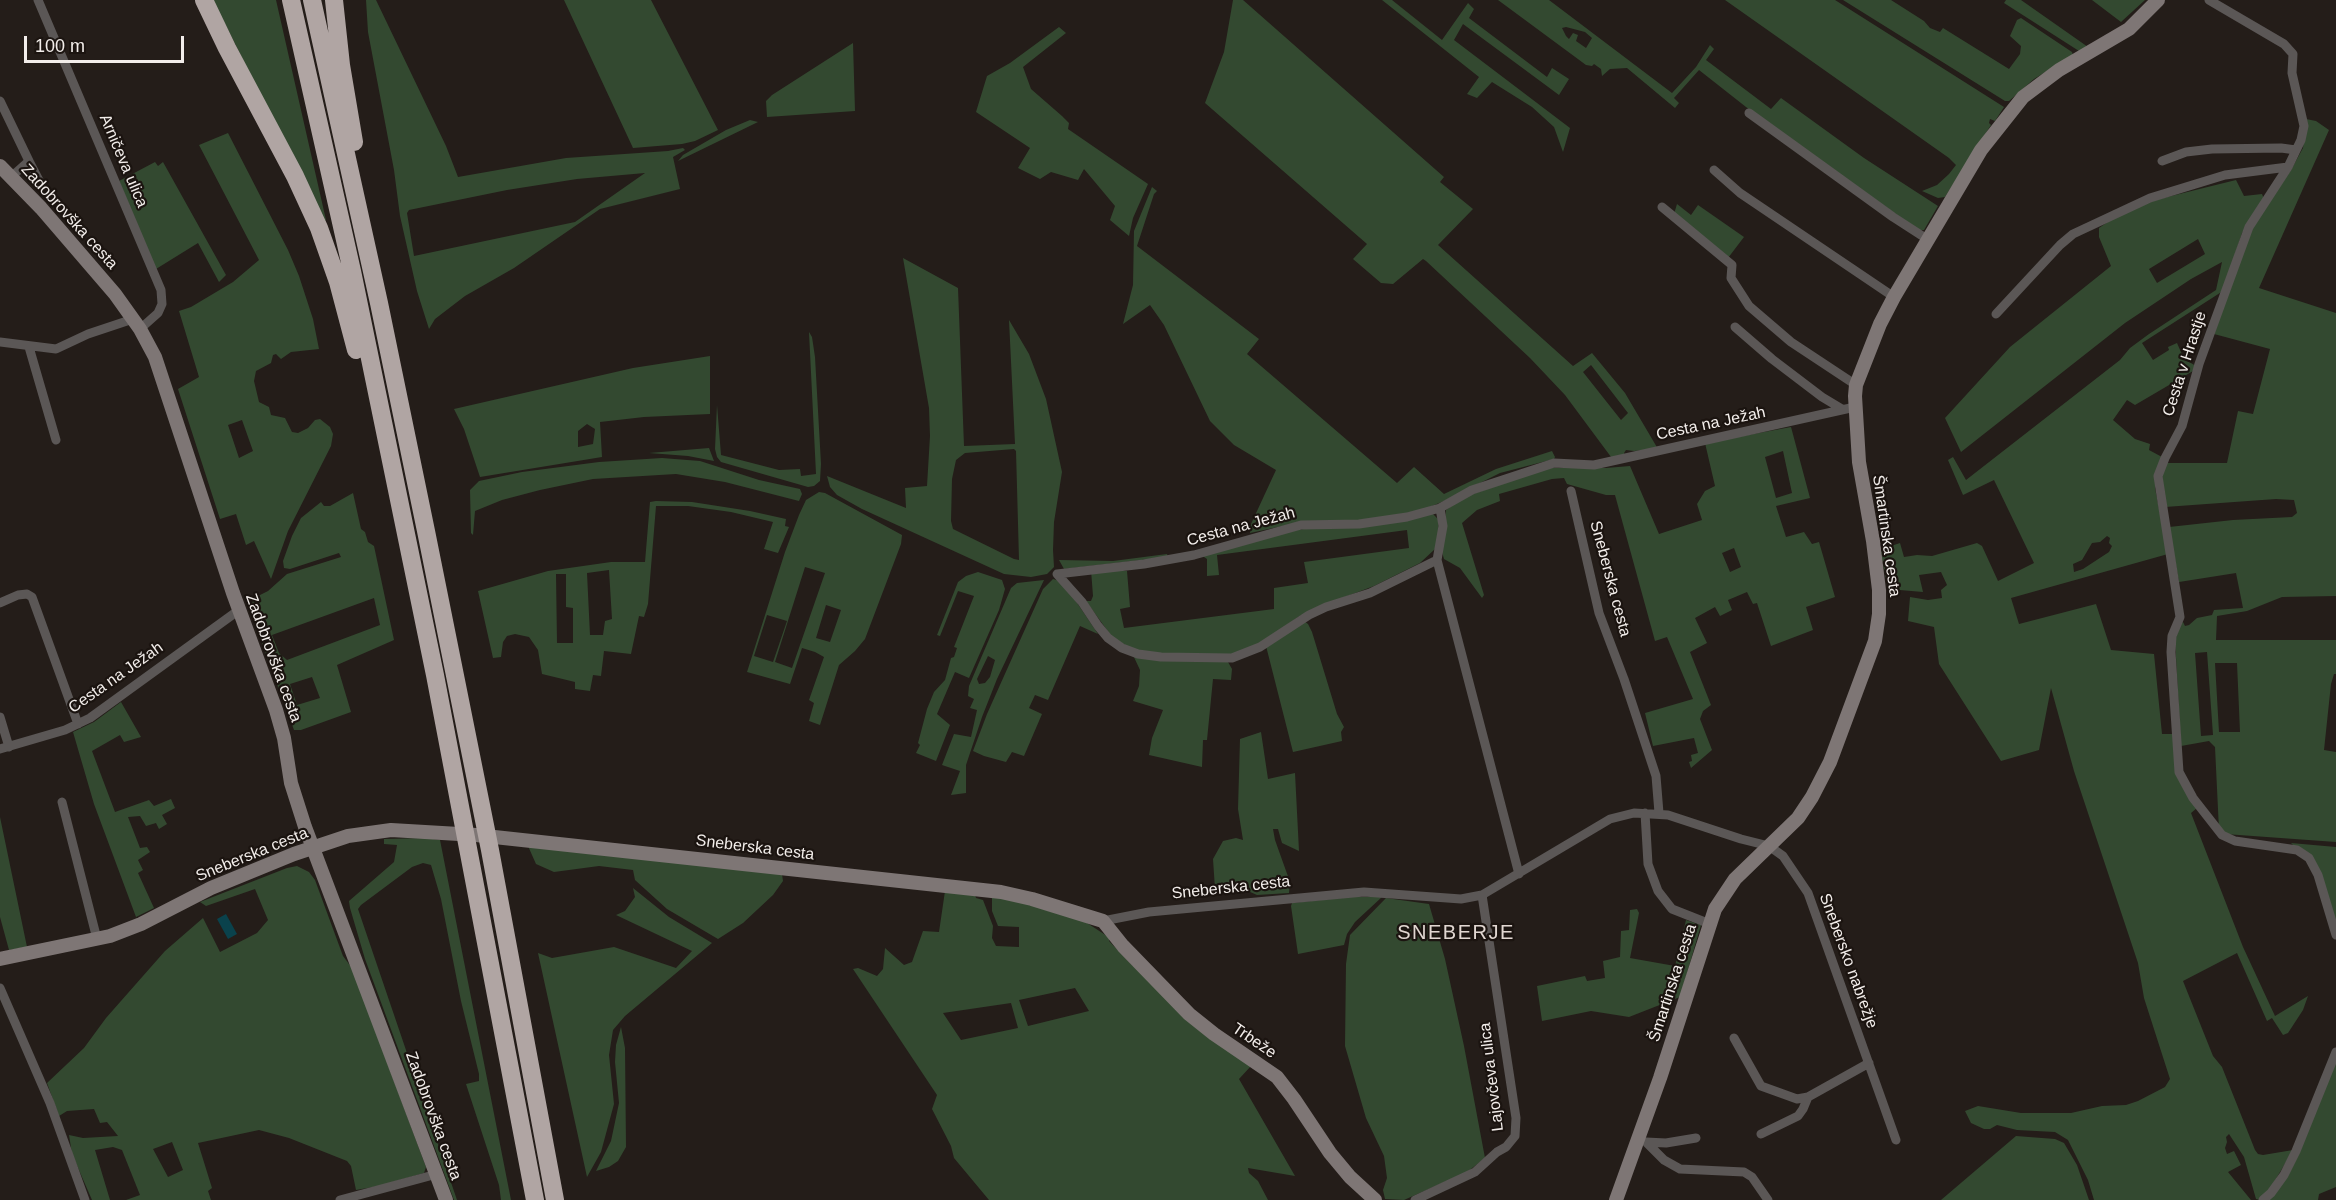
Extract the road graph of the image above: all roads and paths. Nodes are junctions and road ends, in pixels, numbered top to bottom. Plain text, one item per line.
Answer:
1 (38, 0) edge
2 (204, 0) edge
3 (291, 0) edge
4 (312, 0) edge
5 (334, 0) edge
6 (2158, 0) edge
7 (2209, 0) edge
8 (0, 101) edge
9 (1749, 113) dead end
10 (2296, 150) junction
11 (29, 160) junction
12 (2162, 161) dead end
13 (0, 166) edge
14 (2288, 167) junction
15 (1714, 170) dead end
16 (11, 177) junction
17 (352, 180) junction
18 (42, 186) dead end
19 (1662, 207) dead end
20 (1928, 239) junction
21 (1894, 297) junction
22 (1996, 314) dead end
23 (137, 324) junction
24 (1735, 327) dead end
25 (0, 342) edge
26 (29, 347) junction
27 (1856, 385) junction
28 (379, 400) junction
29 (1848, 408) junction
30 (56, 440) dead end
31 (1571, 491) dead end
32 (1440, 508) junction
33 (1437, 560) junction
34 (0, 603) edge
35 (239, 610) junction
36 (0, 717) edge
37 (78, 724) junction
38 (5, 748) edge
39 (62, 802) dead end
40 (1645, 813) junction
41 (1659, 813) junction
42 (1769, 846) junction
43 (313, 847) junction
44 (1519, 874) junction
45 (1482, 895) junction
46 (1103, 921) junction
47 (1710, 924) junction
48 (2336, 935) edge
49 (97, 939) junction
50 (0, 959) edge
51 (0, 988) edge
52 (1734, 1038) dead end
53 (2336, 1052) edge
54 (1869, 1064) junction
55 (1808, 1098) junction
56 (1761, 1134) dead end
57 (1696, 1138) dead end
58 (1896, 1140) dead end
59 (1643, 1141) junction
60 (436, 1173) junction
61 (85, 1200) edge
62 (340, 1200) edge
63 (446, 1200) edge
64 (535, 1200) edge
65 (555, 1200) edge
66 (1375, 1200) edge
67 (1415, 1200) edge
68 (1616, 1200) edge
69 (1768, 1200) edge
70 (2263, 1200) edge

1 - 23 street, Arničeva ulica
2 - 28 highway
3 - 28 highway
4 - 17 highway
5 - 17 highway
6 - 20 main road, Šmartinska cesta
7 - 10 street, Cesta v Hrastje
8 - 11 street
9 - 20 street
10 - 12 street
10 - 14 street, Cesta v Hrastje
11 - 16 street
11 - 18 street
13 - 16 main road, Zadobrovška cesta
14 - 22 street
14 - 48 street, Cesta v Hrastje
15 - 21 street
16 - 23 main road, Zadobrovška cesta
17 - 65 highway
19 - 27 street
20 - 21 main road, Šmartinska cesta
21 - 27 main road, Šmartinska cesta
23 - 26 street
23 - 35 main road, Zadobrovška cesta
24 - 29 street
25 - 26 street
26 - 30 street
27 - 29 main road, Šmartinska cesta
28 - 64 highway
29 - 32 street, Cesta na Ježah
29 - 42 main road, Šmartinska cesta
31 - 41 street, Sneberska cesta
32 - 33 street
32 - 33 street, Cesta na Ježah
33 - 44 street
34 - 37 street
35 - 37 street, Cesta na Ježah
35 - 43 main road, Zadobrovška cesta
36 - 38 street
37 - 38 street, Cesta na Ježah
39 - 49 street
40 - 41 street, Sneberska cesta
40 - 44 street, Sneberska cesta
40 - 47 street
41 - 42 street, Sneberska cesta
42 - 47 main road, Šmartinska cesta
42 - 54 street, Snebersko nabrežje
43 - 46 main road, Sneberska cesta
43 - 49 main road, Sneberska cesta
43 - 60 main road, Zadobrovška cesta
44 - 45 street, Sneberska cesta
45 - 46 street, Sneberska cesta
45 - 67 street, Lajovčeva ulica
46 - 66 main road, Trbeže
47 - 59 main road, Šmartinska cesta
49 - 50 main road, Sneberska cesta
51 - 61 street
52 - 55 street
53 - 70 street
54 - 55 street
54 - 58 street, Snebersko nabrežje
55 - 56 street
57 - 59 street
59 - 68 main road, Šmartinska cesta
59 - 69 street
60 - 62 street
60 - 63 main road, Zadobrovška cesta

